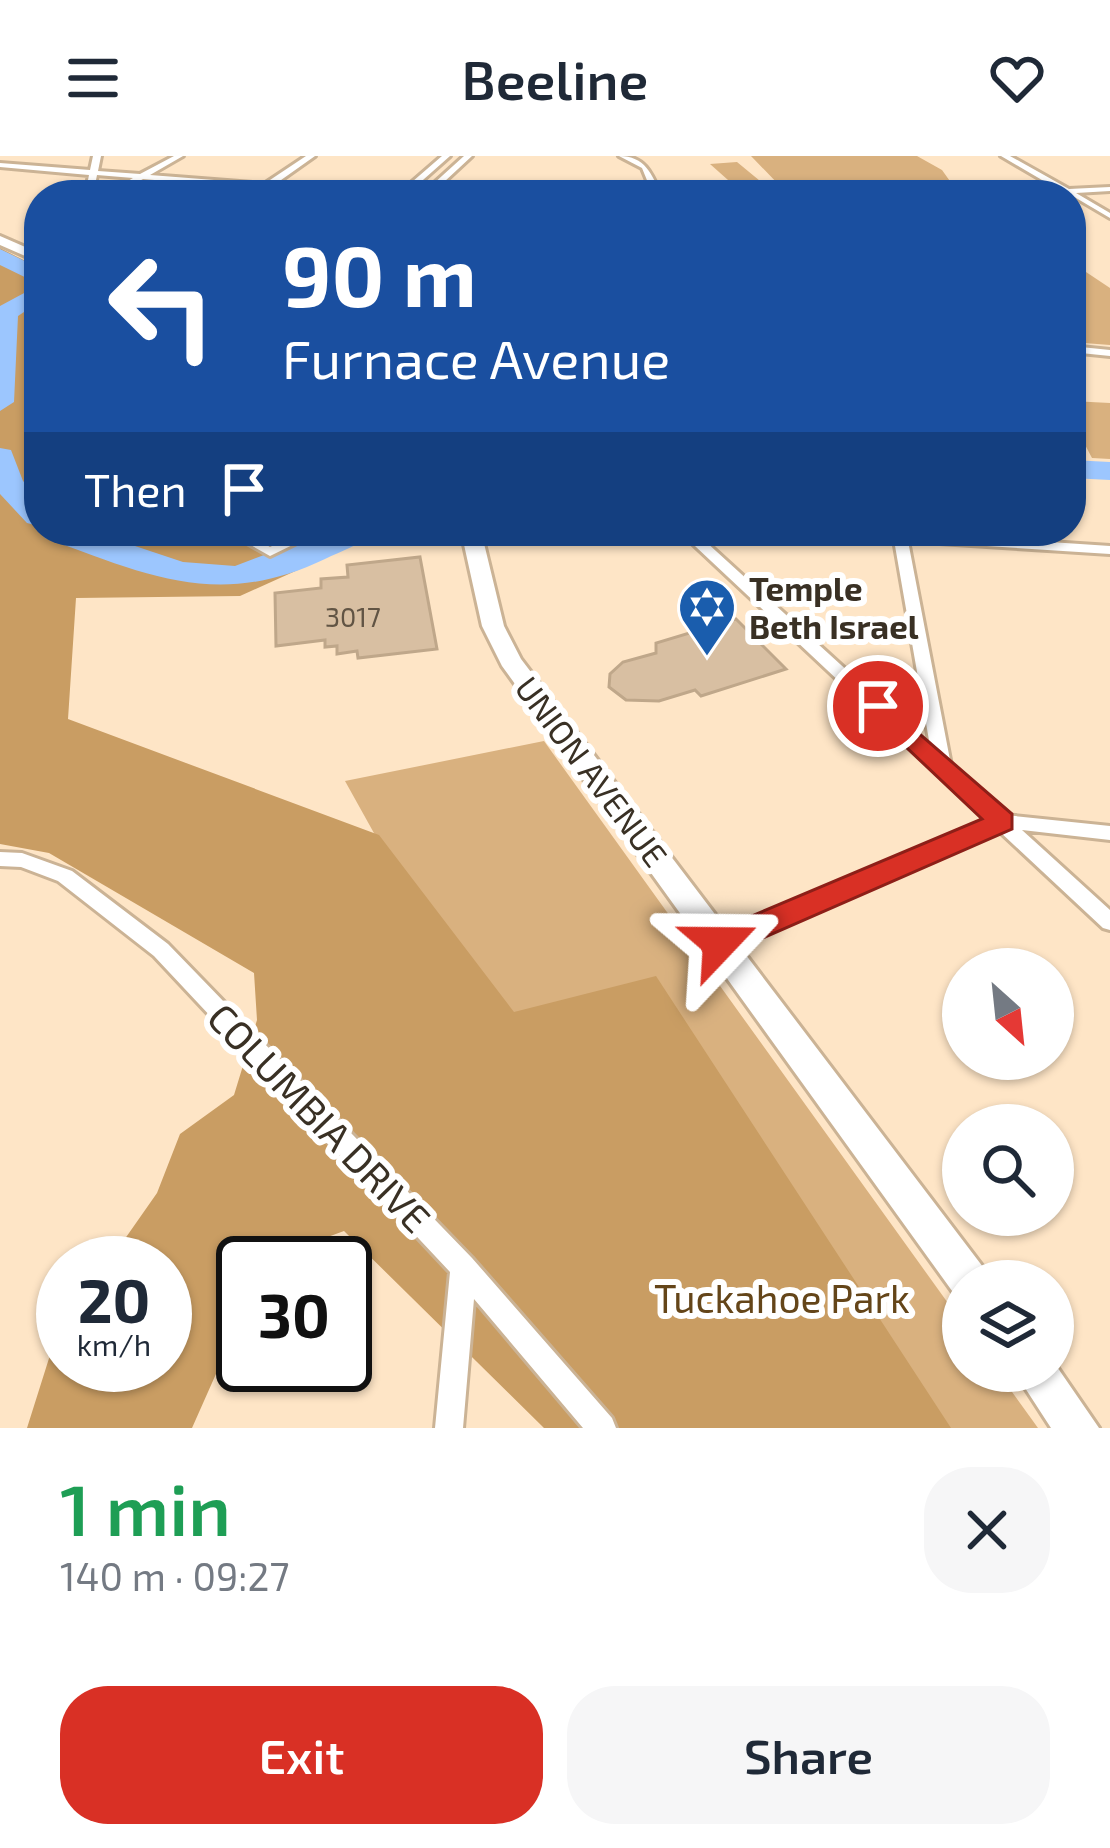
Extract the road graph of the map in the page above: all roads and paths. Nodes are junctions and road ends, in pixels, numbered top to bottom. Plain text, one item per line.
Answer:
1 (97, 156) edge
2 (178, 156) edge
3 (311, 156) edge
4 (446, 156) edge
5 (468, 156) edge
6 (623, 156) edge
7 (1005, 156) edge
8 (0, 166) edge
9 (0, 176) edge
10 (141, 177) junction
11 (92, 178) junction
12 (100, 180) edge
13 (136, 180) edge
14 (178, 180) edge
15 (276, 180) edge
16 (418, 180) edge
17 (442, 180) edge
18 (651, 180) edge
19 (1047, 180) edge
20 (474, 546) edge
21 (702, 546) edge
22 (902, 546) edge
23 (1050, 546) edge
24 (1110, 550) edge
25 (942, 765) junction
26 (1002, 821) junction
27 (1110, 833) edge
28 (0, 859) edge
29 (1110, 922) edge
30 (720, 943) junction
31 (954, 1260) edge
32 (464, 1267) junction
33 (1050, 1392) edge
34 (449, 1428) edge
35 (602, 1428) edge
36 (1077, 1428) edge

1 - 11 street
2 - 10 street
3 - 15 street
4 - 16 street
5 - 17 street
6 - 18 street
7 - 19 street
8 - 11 street
9 - 11 street
10 - 11 street
10 - 13 street
10 - 14 street
11 - 12 street
20 - 30 main road, UNION AVENUE
21 - 25 street
22 - 25 street
23 - 24 street
25 - 26 street
26 - 27 street
26 - 29 street
26 - 30 street
28 - 32 street, COLUMBIA DRIVE
30 - 31 main road, UNION AVENUE
32 - 34 street
32 - 35 street, COLUMBIA DRIVE
33 - 36 main road

